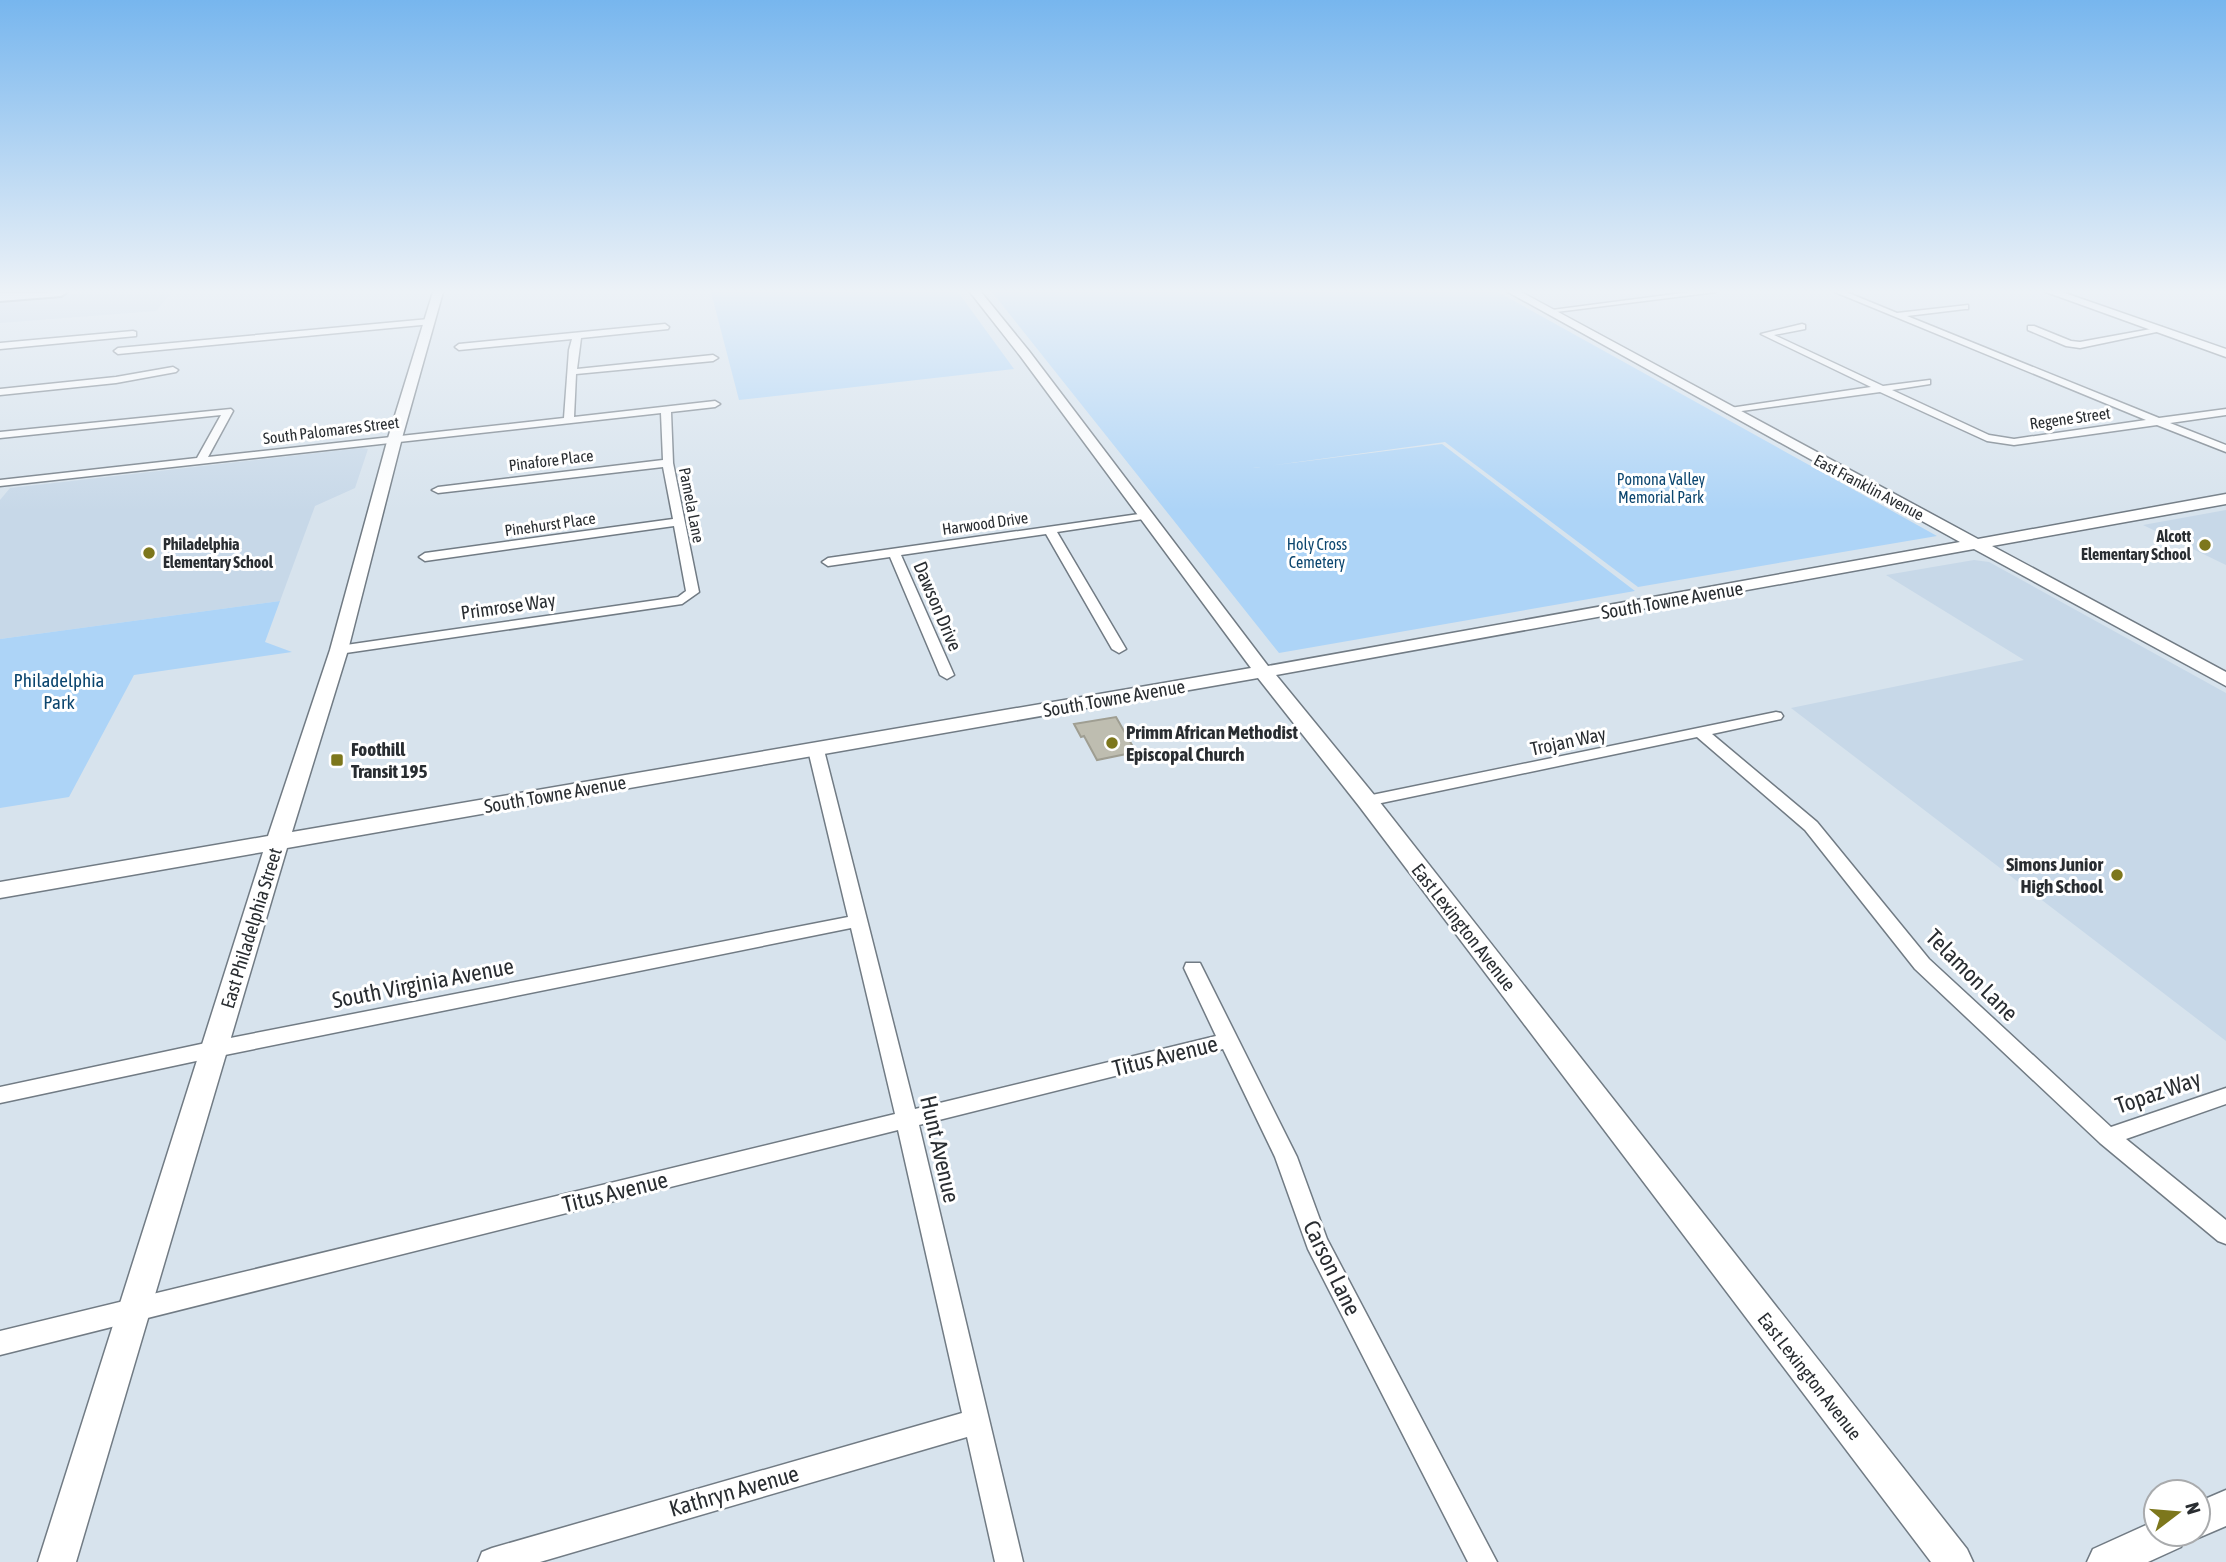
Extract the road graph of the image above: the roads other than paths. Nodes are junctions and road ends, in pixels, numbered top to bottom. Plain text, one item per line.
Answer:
1 (416, 365) edge
2 (573, 365) edge
3 (644, 365) edge
4 (1034, 365) edge
5 (1646, 365) edge
6 (1830, 365) edge
7 (2018, 365) edge
8 (173, 370) dead end
9 (573, 372) junction
10 (1927, 382) dead end
11 (1882, 389) junction
12 (0, 392) edge
13 (715, 404) dead end
14 (666, 410) junction
15 (1730, 411) junction
16 (2226, 412) edge
17 (569, 419) junction
18 (2158, 422) junction
19 (0, 435) edge
20 (395, 438) junction
21 (2226, 449) edge
22 (200, 462) junction
23 (668, 463) junction
24 (0, 483) edge
25 (438, 490) dead end
26 (2226, 499) edge
27 (1146, 516) junction
28 (680, 522) junction
29 (1050, 530) junction
30 (1978, 546) junction
31 (894, 552) junction
32 (425, 557) dead end
33 (828, 562) dead end
34 (682, 600) joint
35 (1119, 649) dead end
36 (339, 650) junction
37 (1263, 673) junction
38 (947, 676) dead end
39 (2226, 680) edge
40 (1776, 716) dead end
41 (1702, 733) junction
42 (816, 750) junction
43 (1367, 801) junction
44 (278, 841) junction
45 (0, 890) edge
46 (857, 921) junction
47 (1193, 968) dead end
48 (1229, 1040) junction
49 (215, 1049) junction
50 (0, 1095) edge
51 (2226, 1096) edge
52 (907, 1121) junction
53 (2108, 1137) junction
54 (2226, 1234) edge
55 (138, 1308) junction
56 (0, 1343) edge
57 (977, 1421) junction
58 (2142, 1546) edge
59 (57, 1562) edge
60 (492, 1562) edge
61 (1009, 1562) edge
62 (1483, 1562) edge
63 (1954, 1562) edge
64 (2106, 1562) edge

1 - 20 street, East Philadelphia Street
2 - 9 street
3 - 9 street
4 - 27 street, East Lexington Avenue
5 - 15 street, East Franklin Avenue
6 - 11 street
7 - 18 street
8 - 12 street
9 - 17 street
10 - 11 street
11 - 15 street
11 - 18 street, Regene Street
13 - 14 street, South Palomares Street
14 - 17 street, South Palomares Street
14 - 23 street, Pamela Lane
15 - 30 street, East Franklin Avenue
16 - 18 street, Regene Street
17 - 20 street, South Palomares Street
18 - 21 street
19 - 22 street
20 - 22 street, South Palomares Street
20 - 36 street, East Philadelphia Street
22 - 24 street, South Palomares Street
23 - 25 street, Pinafore Place
23 - 28 street, Pamela Lane
26 - 30 street, South Towne Avenue
27 - 29 street, Harwood Drive
27 - 37 street, East Lexington Avenue
28 - 32 street, Pinehurst Place
28 - 34 street, Pamela Lane
29 - 31 street, Harwood Drive
29 - 35 street
30 - 37 street, South Towne Avenue
30 - 39 street, East Franklin Avenue
31 - 33 street, Harwood Drive
31 - 38 street, Dawson Drive
34 - 36 street, Primrose Way
36 - 44 street, East Philadelphia Street
37 - 42 street, South Towne Avenue
37 - 43 street, East Lexington Avenue
40 - 41 street, Trojan Way
41 - 43 street, Trojan Way
41 - 53 street, Telamon Lane
42 - 44 street, South Towne Avenue
42 - 46 street, Hunt Avenue
43 - 63 street, East Lexington Avenue
44 - 45 street, South Towne Avenue
44 - 49 street, East Philadelphia Street
46 - 49 street, South Virginia Avenue
46 - 52 street, Hunt Avenue
47 - 48 street, Carson Lane
48 - 52 street, Titus Avenue
48 - 62 street, Carson Lane
49 - 50 street, South Virginia Avenue
49 - 55 street, East Philadelphia Street
51 - 53 street, Topaz Way
52 - 55 street, Titus Avenue
52 - 57 street, Hunt Avenue
53 - 54 street, Telamon Lane
55 - 56 street, Titus Avenue
55 - 59 street, East Philadelphia Street
57 - 60 street, Kathryn Avenue
57 - 61 street, Hunt Avenue
58 - 64 street

